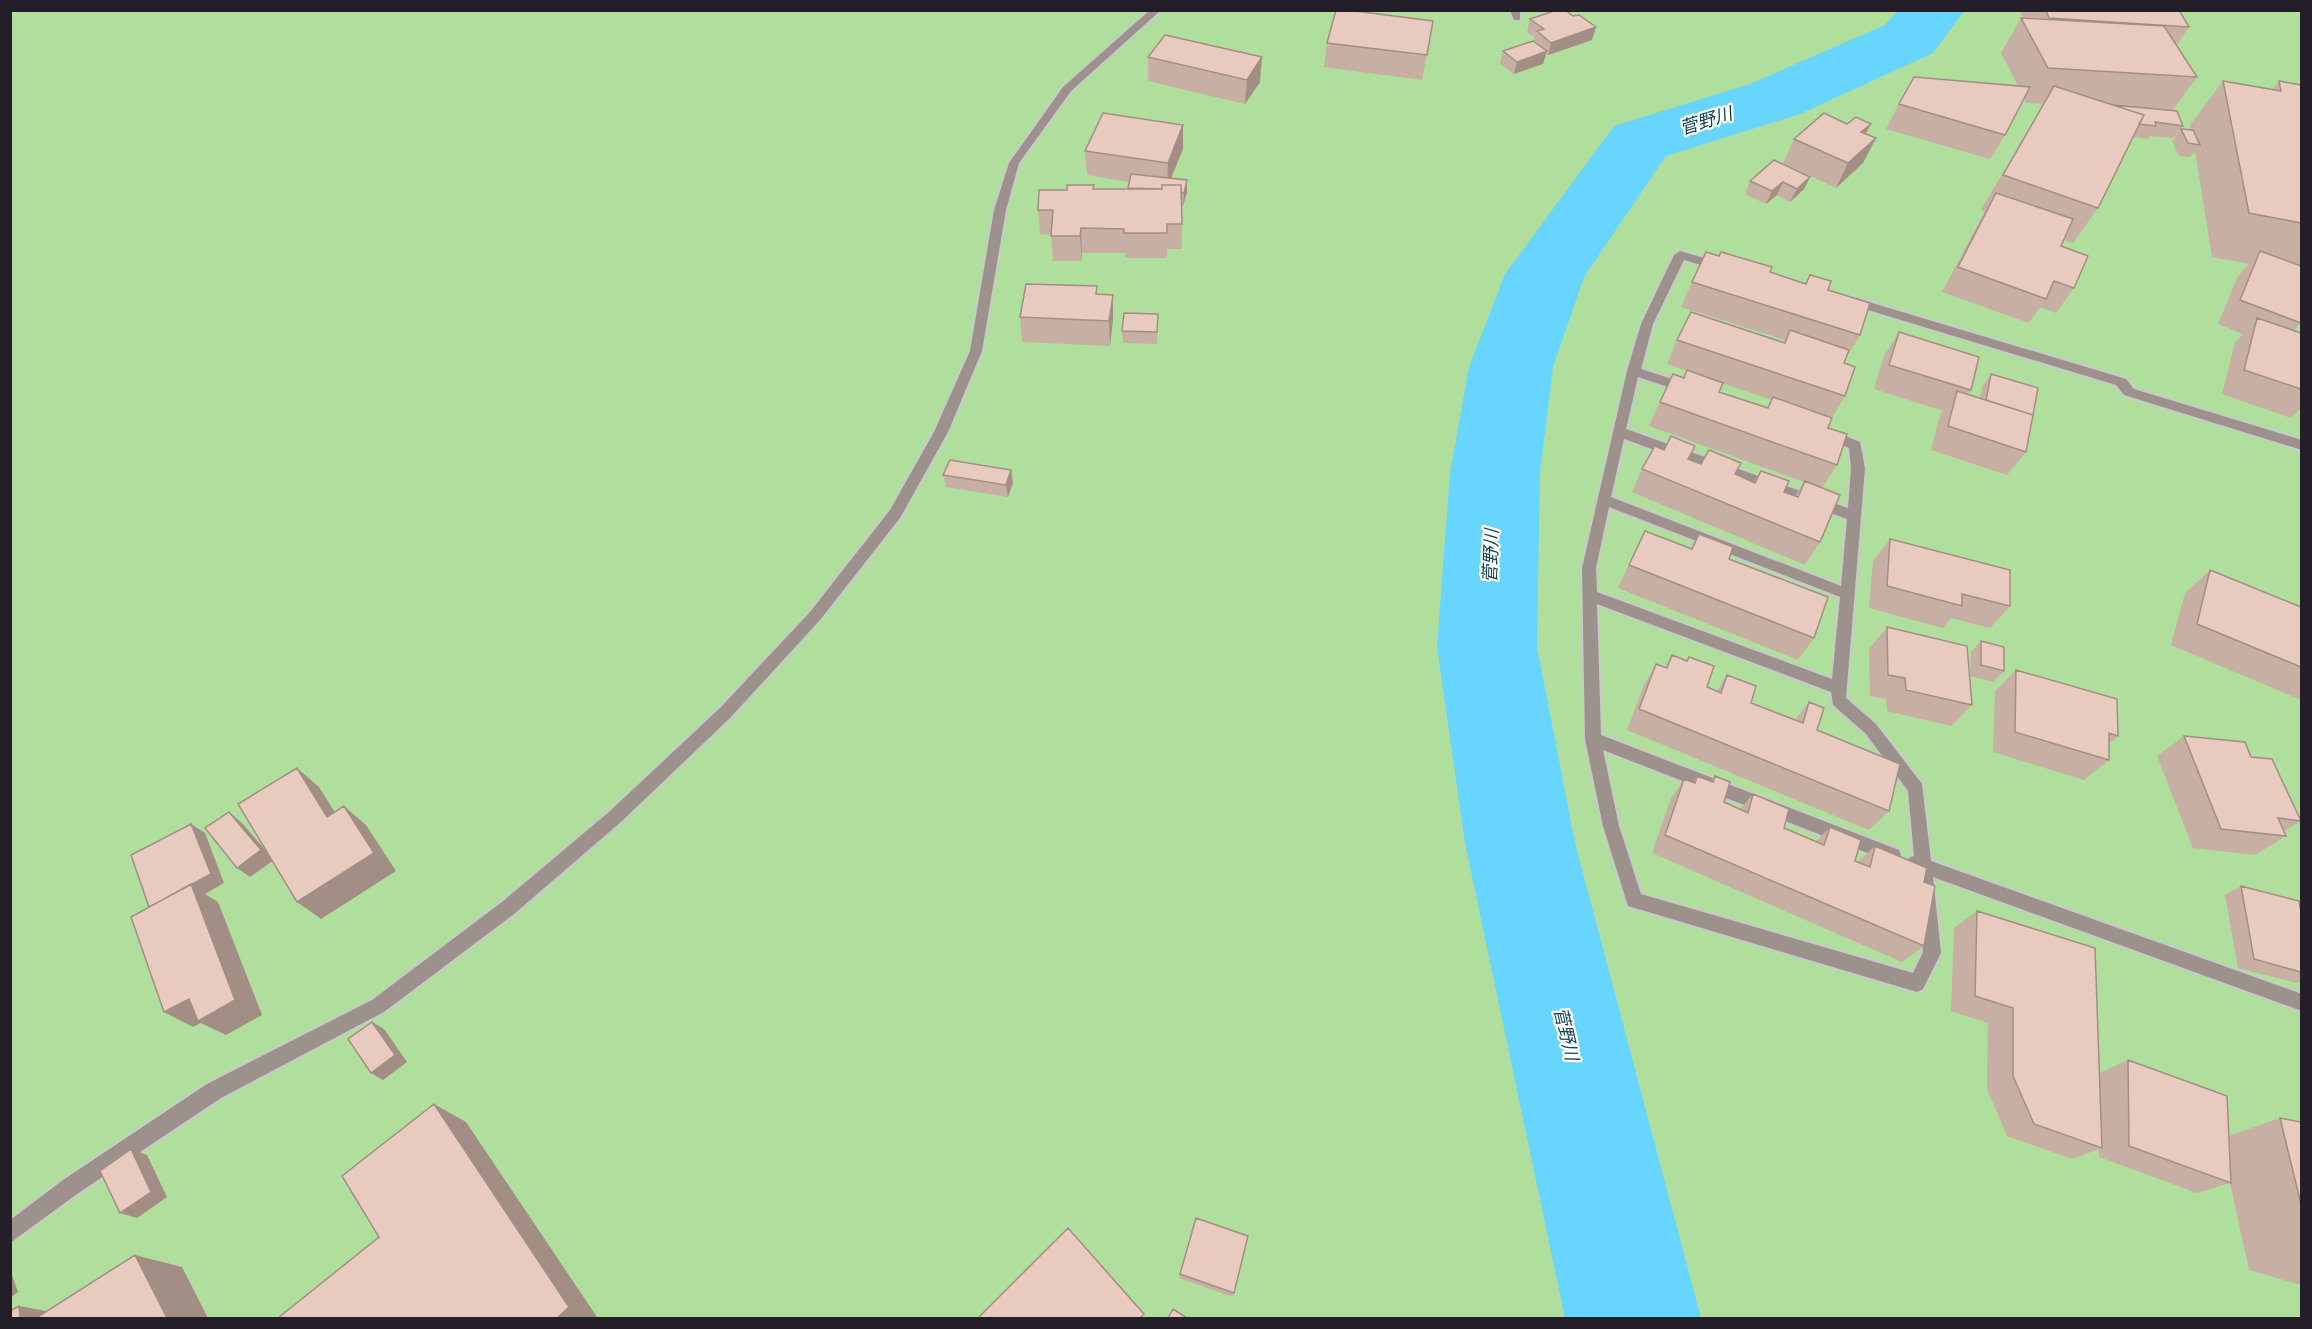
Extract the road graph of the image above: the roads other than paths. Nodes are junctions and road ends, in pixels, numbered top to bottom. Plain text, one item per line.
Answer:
1 (1156, 10) edge
2 (1732, 269) edge
3 (1835, 296) edge
4 (1633, 371) junction
5 (1700, 392) edge
6 (1812, 429) edge
7 (1619, 432) junction
8 (2301, 445) edge
9 (1605, 500) junction
10 (1854, 516) junction
11 (1847, 594) junction
12 (1591, 596) junction
13 (1839, 688) junction
14 (1593, 739) junction
15 (1923, 867) junction
16 (2301, 1003) edge
17 (10, 1233) edge

1 - 17 street
2 - 4 street
3 - 8 street
4 - 5 street
4 - 7 street
6 - 10 street
7 - 9 street
7 - 10 street
9 - 11 street
9 - 12 street
10 - 11 street
11 - 13 street
12 - 13 street
12 - 14 street
13 - 15 street
14 - 15 street
14 - 15 street
15 - 16 street

